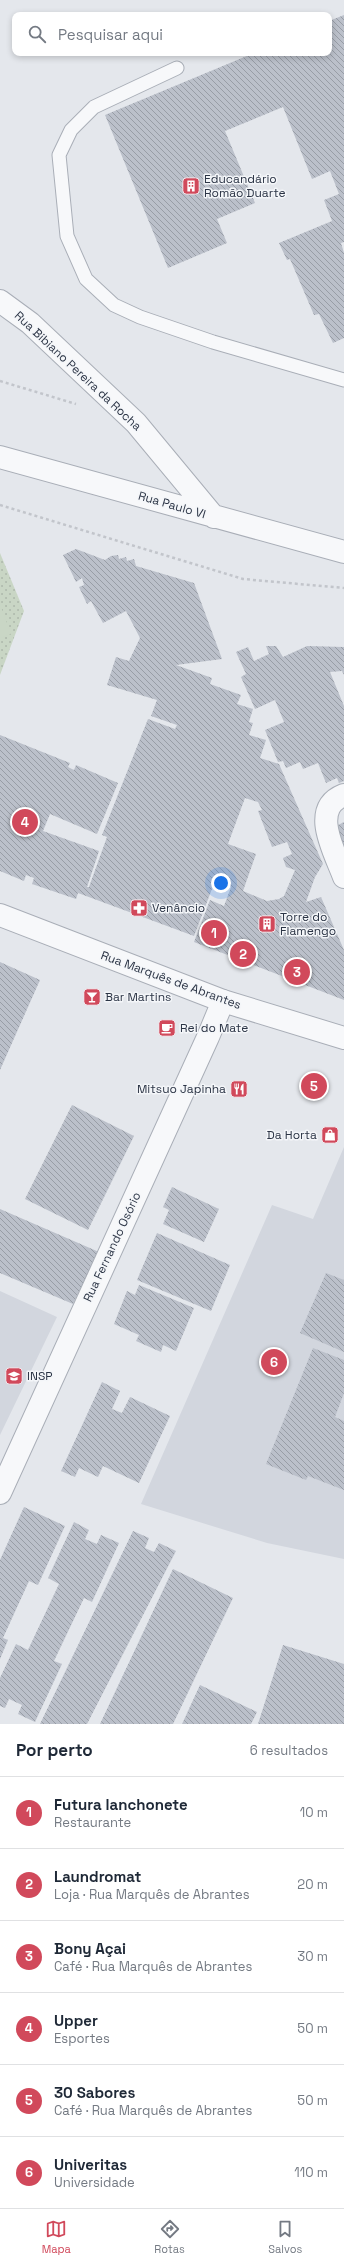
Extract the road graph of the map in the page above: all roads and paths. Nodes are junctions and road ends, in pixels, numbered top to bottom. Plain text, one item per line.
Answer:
1 (177, 68) dead end
2 (0, 301) edge
3 (344, 380) edge
4 (0, 381) edge
5 (83, 407) dead end
6 (0, 456) edge
7 (0, 505) edge
8 (214, 517) junction
9 (344, 552) edge
10 (344, 588) edge
11 (344, 795) edge
12 (344, 877) edge
13 (0, 915) edge
14 (223, 1001) junction
15 (344, 1038) edge
16 (0, 1493) edge

1 - 3 lane
2 - 8 street, Rua Bibiano Pereira da Rocha
4 - 5 path
6 - 8 street, Rua Paulo VI
7 - 10 path
8 - 9 street, Rua Paulo VI
11 - 12 street
13 - 14 street, Rua Marquês de Abrantes
14 - 15 street, Rua Marquês de Abrantes
14 - 16 street, Rua Fernando Osório

